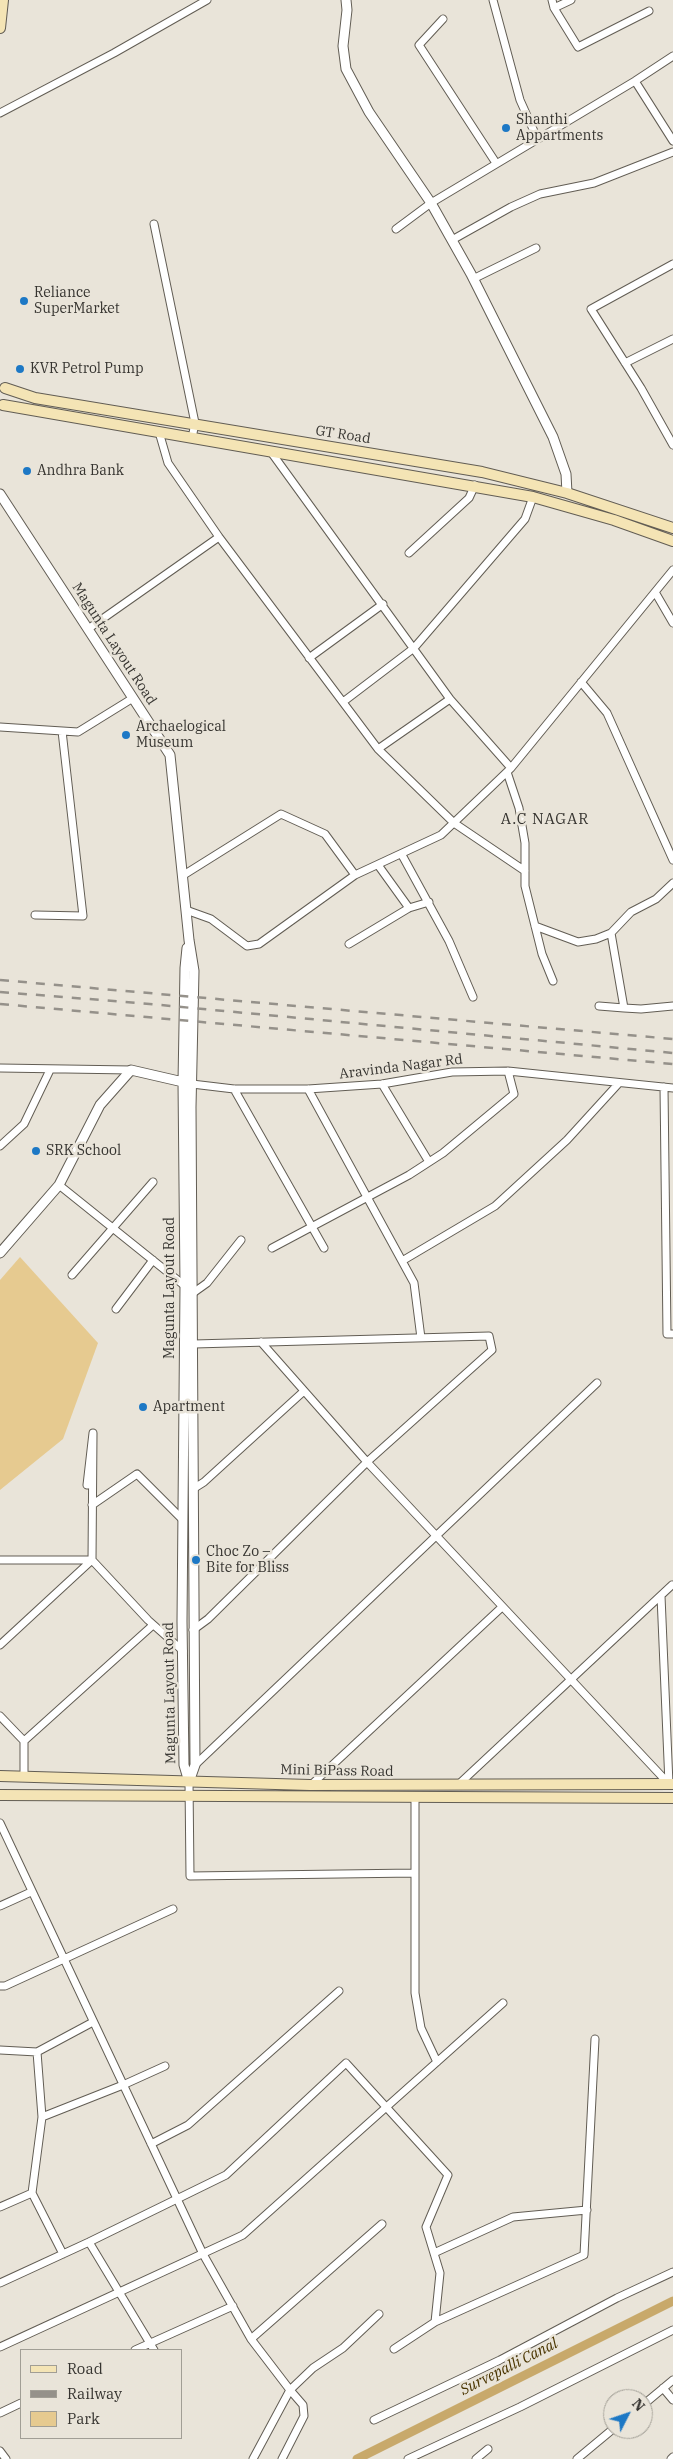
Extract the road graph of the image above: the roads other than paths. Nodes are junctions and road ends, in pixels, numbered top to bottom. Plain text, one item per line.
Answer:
1 (3, 0) edge
2 (207, 0) edge
3 (346, 0) edge
4 (494, 0) edge
5 (552, 0) edge
6 (571, 0) edge
7 (554, 8) junction
8 (648, 11) dead end
9 (443, 19) dead end
10 (0, 28) edge
11 (673, 56) edge
12 (635, 82) junction
13 (0, 113) edge
14 (537, 138) junction
15 (673, 141) edge
16 (673, 152) edge
17 (496, 163) junction
18 (431, 203) junction
19 (154, 224) dead end
20 (396, 229) dead end
21 (452, 240) junction
22 (536, 248) dead end
23 (673, 264) edge
24 (473, 279) junction
25 (673, 339) edge
26 (625, 363) junction
27 (3, 384) edge
28 (2, 406) edge
29 (195, 423) junction
30 (159, 432) junction
31 (192, 438) junction
32 (673, 445) edge
33 (271, 452) junction
34 (475, 485) junction
35 (567, 493) junction
36 (0, 494) edge
37 (533, 497) junction
38 (673, 528) edge
39 (220, 537) junction
40 (673, 541) edge
41 (409, 553) dead end
42 (673, 570) edge
43 (654, 592) junction
44 (382, 604) junction
45 (673, 623) edge
46 (88, 629) junction
47 (414, 648) junction
48 (309, 658) junction
49 (581, 682) junction
50 (133, 698) junction
51 (450, 699) junction
52 (343, 702) junction
53 (0, 727) edge
54 (62, 731) junction
55 (378, 749) junction
56 (509, 770) junction
57 (454, 823) junction
58 (670, 843) edge
59 (402, 855) junction
60 (673, 860) edge
61 (378, 865) junction
62 (525, 871) junction
63 (355, 875) junction
64 (182, 876) junction
65 (673, 883) edge
66 (429, 902) junction
67 (409, 908) junction
68 (186, 910) junction
69 (34, 915) dead end
70 (535, 926) junction
71 (611, 933) junction
72 (349, 944) dead end
73 (553, 981) dead end
74 (473, 997) dead end
75 (599, 1006) dead end
76 (673, 1006) edge
77 (624, 1008) junction
78 (0, 1068) edge
79 (50, 1070) junction
80 (130, 1070) junction
81 (508, 1071) junction
82 (187, 1083) junction
83 (619, 1083) junction
84 (382, 1084) junction
85 (664, 1087) junction
86 (673, 1088) edge
87 (234, 1089) junction
88 (308, 1089) junction
89 (0, 1146) edge
90 (429, 1162) junction
91 (153, 1182) dead end
92 (59, 1185) junction
93 (367, 1198) junction
94 (669, 1211) edge
95 (310, 1227) junction
96 (113, 1228) junction
97 (241, 1240) dead end
98 (272, 1248) dead end
99 (324, 1248) dead end
100 (0, 1253) edge
101 (153, 1260) junction
102 (402, 1261) junction
103 (72, 1275) dead end
104 (185, 1286) junction
105 (193, 1293) junction
106 (670, 1294) edge
107 (116, 1309) dead end
108 (673, 1334) edge
109 (421, 1338) junction
110 (261, 1342) junction
111 (194, 1344) junction
112 (597, 1383) dead end
113 (304, 1391) junction
114 (367, 1462) junction
115 (87, 1485) dead end
116 (193, 1489) junction
117 (92, 1505) junction
118 (183, 1520) junction
119 (435, 1535) junction
120 (0, 1560) edge
121 (92, 1560) junction
122 (672, 1585) dead end
123 (660, 1596) junction
124 (502, 1607) junction
125 (154, 1625) junction
126 (193, 1630) junction
127 (0, 1645) edge
128 (183, 1650) junction
129 (570, 1679) junction
130 (0, 1716) edge
131 (24, 1741) junction
132 (195, 1765) junction
133 (0, 1776) edge
134 (24, 1776) junction
135 (189, 1782) junction
136 (458, 1784) junction
137 (671, 1784) edge
138 (310, 1785) junction
139 (0, 1795) edge
140 (188, 1796) junction
141 (415, 1797) junction
142 (671, 1798) edge
143 (0, 1824) edge
144 (415, 1873) junction
145 (31, 1892) junction
146 (0, 1906) edge
147 (172, 1908) dead end
148 (63, 1959) junction
149 (0, 1986) edge
150 (339, 1991) dead end
151 (503, 2003) dead end
152 (93, 2022) junction
153 (596, 2039) dead end
154 (0, 2050) edge
155 (37, 2052) junction
156 (437, 2062) junction
157 (165, 2066) dead end
158 (123, 2085) junction
159 (386, 2109) junction
160 (42, 2117) junction
161 (151, 2144) junction
162 (32, 2193) junction
163 (177, 2198) junction
164 (0, 2207) edge
165 (587, 2210) junction
166 (382, 2224) dead end
167 (90, 2242) junction
168 (434, 2253) junction
169 (63, 2254) junction
170 (203, 2254) junction
171 (673, 2272) edge
172 (0, 2283) edge
173 (119, 2292) junction
174 (233, 2306) junction
175 (379, 2314) dead end
176 (435, 2322) junction
177 (673, 2330) edge
178 (251, 2339) junction
179 (150, 2343) junction
180 (0, 2346) edge
181 (137, 2349) edge
182 (153, 2349) edge
183 (394, 2349) dead end
184 (673, 2380) edge
185 (663, 2388) junction
186 (290, 2390) junction
187 (653, 2396) edge
188 (673, 2400) edge
189 (20, 2403) edge
190 (0, 2413) edge
191 (374, 2420) dead end
192 (603, 2437) edge
193 (488, 2450) dead end
194 (0, 2451) edge
195 (6, 2459) edge
196 (253, 2459) edge
197 (282, 2459) edge
198 (408, 2459) edge
199 (476, 2459) edge
200 (577, 2459) edge

1 - 10 main road
2 - 13 street
3 - 18 street
4 - 14 street
5 - 7 street
6 - 7 street
7 - 8 street
9 - 17 street
11 - 12 street
12 - 14 street
12 - 15 street
14 - 17 street
16 - 21 street
17 - 18 street
18 - 20 street
18 - 21 street
19 - 29 street
21 - 24 street
22 - 24 street
23 - 26 street
24 - 35 street
25 - 26 street
26 - 32 street
27 - 28 main road
27 - 29 main road, GT Road
28 - 30 main road
29 - 31 street
29 - 35 main road, GT Road
30 - 31 main road
30 - 39 street
31 - 33 main road
33 - 34 main road
33 - 44 street
34 - 37 main road
34 - 41 street
35 - 38 main road, GT Road
36 - 46 street, Magunta Layout Road
37 - 40 main road
37 - 47 street
39 - 46 street
39 - 48 street
42 - 43 street
43 - 45 street
43 - 49 street
44 - 47 street
44 - 48 street
46 - 50 street, Magunta Layout Road
47 - 51 street
47 - 52 street
48 - 52 street
49 - 56 street
49 - 58 street
50 - 54 street
50 - 64 street, Magunta Layout Road
51 - 55 street
51 - 56 street
52 - 55 street
53 - 54 street
54 - 69 street
55 - 57 street
56 - 57 street
56 - 62 street
57 - 59 street
57 - 62 street
58 - 60 street
59 - 61 street
59 - 66 street
61 - 63 street
61 - 67 street
62 - 70 street
63 - 64 street
63 - 68 street
64 - 68 street, Magunta Layout Road
65 - 71 street
66 - 67 street
66 - 74 street
67 - 72 street
68 - 82 street, Magunta Layout Road
70 - 71 street
70 - 73 street
71 - 77 street
75 - 77 street
76 - 77 street
78 - 79 street
79 - 80 street
79 - 89 street
80 - 82 street
80 - 92 street
81 - 83 street, Aravinda Nagar Rd
81 - 84 street, Aravinda Nagar Rd
81 - 90 street
82 - 87 street, Aravinda Nagar Rd
82 - 104 street, Magunta Layout Road
82 - 105 street, Magunta Layout Road
83 - 85 street, Aravinda Nagar Rd
83 - 102 street
84 - 88 street, Aravinda Nagar Rd
84 - 90 street
85 - 86 street, Aravinda Nagar Rd
85 - 94 street
87 - 88 street, Aravinda Nagar Rd
87 - 95 street
88 - 93 street
90 - 93 street
91 - 96 street
92 - 96 street
92 - 100 street
93 - 95 street
93 - 102 street
94 - 106 street
95 - 98 street
95 - 99 street
96 - 101 street
96 - 103 street
97 - 105 street
101 - 104 street
101 - 107 street
102 - 109 street
104 - 118 street, Magunta Layout Road
105 - 111 street, Magunta Layout Road
106 - 108 street
109 - 110 street
109 - 114 street
110 - 111 street
110 - 113 street
111 - 116 street, Magunta Layout Road
112 - 119 street
113 - 114 street
113 - 116 street
114 - 119 street
114 - 126 street
115 - 117 street
116 - 126 street, Magunta Layout Road
117 - 118 street
117 - 121 street
118 - 128 street, Magunta Layout Road
119 - 124 street
119 - 132 street
120 - 121 street
121 - 125 street
121 - 127 street
122 - 123 street
123 - 129 street
123 - 137 street
124 - 129 street
124 - 138 street
125 - 128 street
125 - 131 street
126 - 132 street, Magunta Layout Road
128 - 135 street, Magunta Layout Road
129 - 136 street
129 - 137 street
130 - 131 street
131 - 134 street
132 - 135 street, Magunta Layout Road
133 - 134 main road, Mini BiPass Road
134 - 135 main road, Mini BiPass Road
135 - 138 main road, Mini BiPass Road
135 - 140 street
136 - 137 main road, Mini BiPass Road
136 - 138 main road, Mini BiPass Road
137 - 142 street
139 - 140 main road
140 - 141 main road
140 - 144 street
141 - 142 main road
141 - 144 street
143 - 145 street
144 - 156 street
145 - 146 street
145 - 148 street
147 - 148 street
148 - 149 street
148 - 152 street
150 - 161 street
151 - 156 street
152 - 155 street
152 - 158 street
153 - 165 street
154 - 155 street
155 - 160 street
156 - 159 street
157 - 158 street
158 - 160 street
158 - 161 street
159 - 163 street
159 - 168 street
159 - 170 street
160 - 162 street
161 - 163 street
162 - 164 street
162 - 169 street
163 - 167 street
163 - 170 street
165 - 168 street
165 - 176 street
166 - 178 street
167 - 169 street
167 - 173 street
168 - 176 street
169 - 172 street
170 - 173 street
170 - 174 street
171 - 191 street
173 - 179 street
173 - 180 street
174 - 178 street
174 - 179 street
175 - 186 street
176 - 183 street
177 - 198 street
178 - 186 street
179 - 181 street
179 - 182 street
184 - 185 street
185 - 187 street
185 - 188 street
186 - 196 street
186 - 197 street
189 - 190 street
192 - 200 street
193 - 199 street
194 - 195 street

